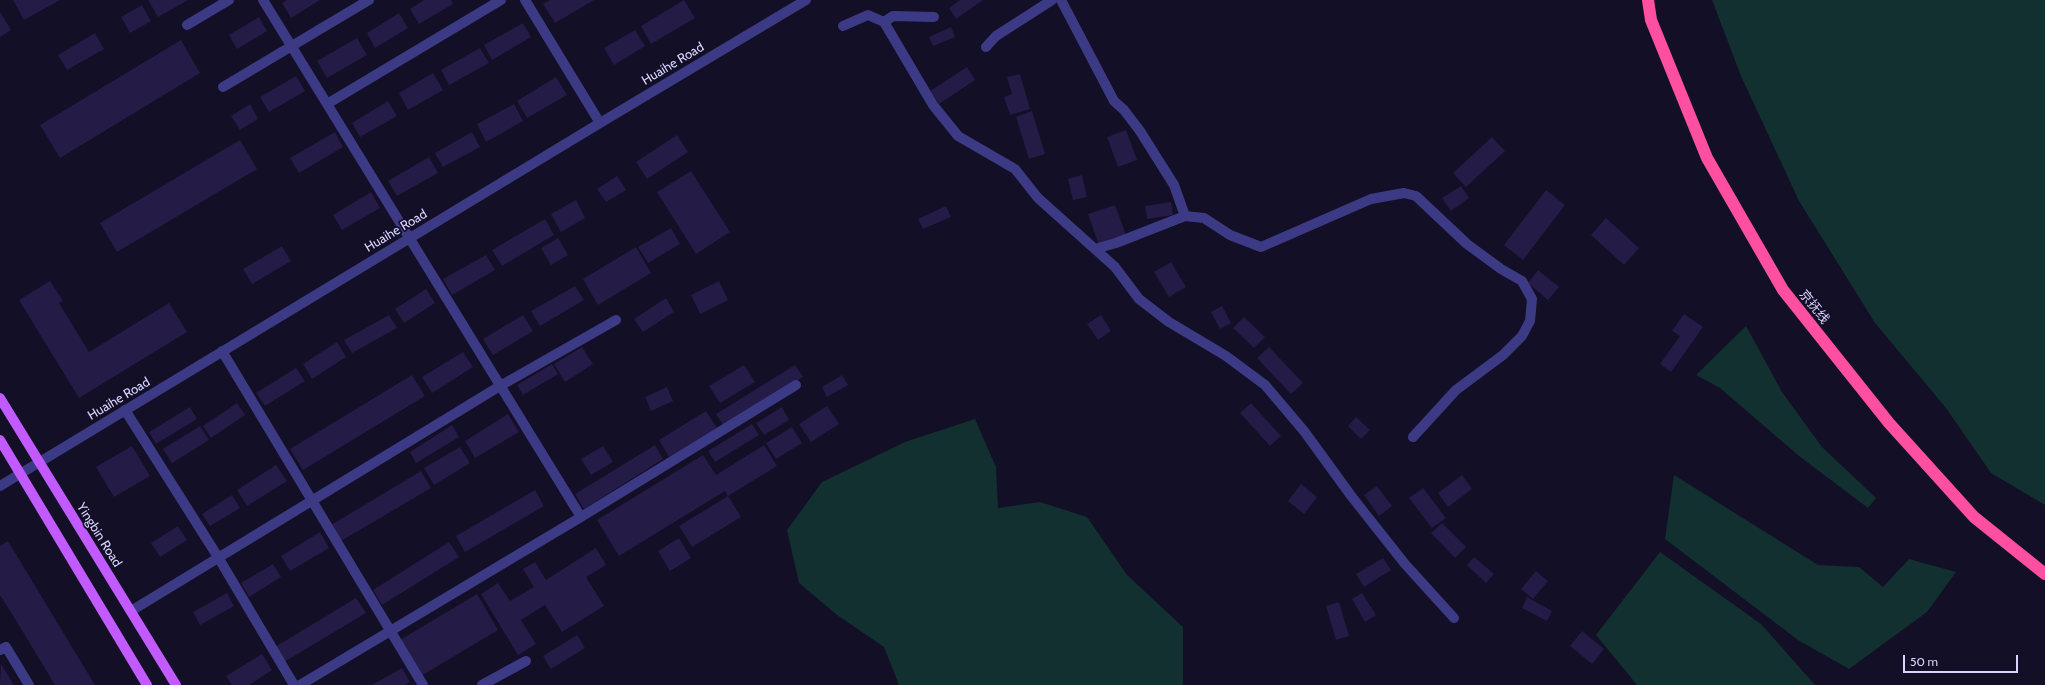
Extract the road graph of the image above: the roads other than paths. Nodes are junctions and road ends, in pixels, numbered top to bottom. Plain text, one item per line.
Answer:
1 (229, 0) edge
2 (263, 0) edge
3 (369, 0) edge
4 (501, 0) edge
5 (525, 0) edge
6 (806, 0) edge
7 (1052, 0) edge
8 (1060, 0) edge
9 (1648, 0) edge
10 (934, 17) dead end
11 (884, 22) junction
12 (187, 25) dead end
13 (843, 26) dead end
14 (291, 46) junction
15 (986, 47) dead end
16 (223, 87) dead end
17 (327, 104) junction
18 (600, 123) junction
19 (1185, 216) junction
20 (409, 238) junction
21 (1095, 249) junction
22 (616, 320) dead end
23 (222, 351) junction
24 (796, 385) dead end
25 (500, 386) junction
26 (0, 398) edge
27 (125, 410) junction
28 (1412, 438) dead end
29 (0, 440) edge
30 (39, 463) junction
31 (21, 474) junction
32 (0, 486) edge
33 (313, 500) junction
34 (581, 517) junction
35 (218, 557) junction
36 (2045, 574) edge
37 (131, 611) junction
38 (1454, 618) dead end
39 (391, 632) junction
40 (0, 650) edge
41 (526, 661) dead end
42 (29, 685) edge
43 (147, 685) edge
44 (176, 685) edge
45 (294, 685) edge
46 (300, 685) edge
47 (423, 685) edge
48 (482, 685) edge

1 - 12 street
2 - 14 street
3 - 14 street
4 - 17 street
5 - 18 street
6 - 18 street, Huaihe Road
7 - 15 street
8 - 19 street
9 - 36 highway, 京抚线
10 - 11 street
11 - 13 street
11 - 21 street
14 - 16 street
14 - 17 street
17 - 20 street
18 - 20 street, Huaihe Road
19 - 21 street
19 - 28 street
20 - 23 street, Huaihe Road
20 - 25 street
21 - 38 street
22 - 25 street
23 - 27 street, Huaihe Road
23 - 33 street
24 - 34 street
25 - 33 street
25 - 34 street
26 - 30 main road, Yingbin Road
27 - 30 street, Huaihe Road
27 - 35 street
29 - 31 main road
30 - 31 street, Huaihe Road
30 - 37 main road, Yingbin Road
31 - 32 street, Huaihe Road
31 - 43 main road
33 - 35 street
33 - 39 street
34 - 39 street
35 - 37 street
35 - 45 street
37 - 44 main road, Yingbin Road
39 - 46 street
39 - 47 street
40 - 42 street
41 - 48 street

